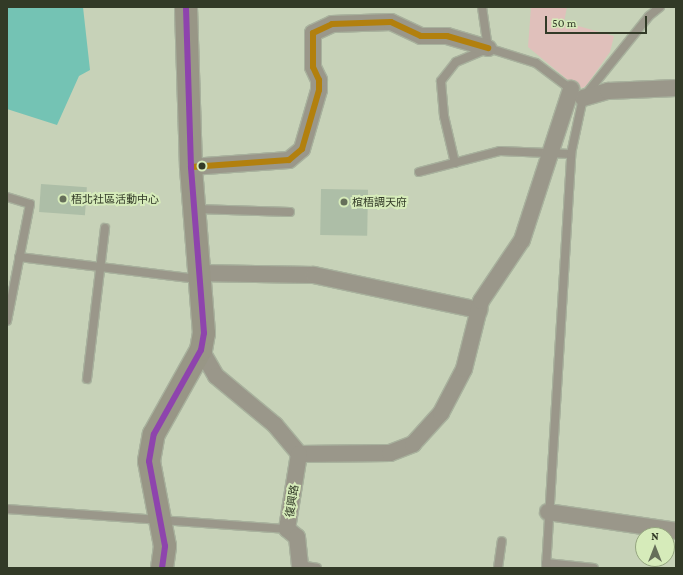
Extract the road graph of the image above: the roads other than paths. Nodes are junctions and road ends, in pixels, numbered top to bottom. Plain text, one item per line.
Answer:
1 (186, 7) edge
2 (482, 7) edge
3 (660, 7) edge
4 (488, 48) junction
5 (676, 88) edge
6 (577, 94) junction
7 (550, 150) junction
8 (571, 154) junction
9 (455, 163) junction
10 (191, 167) junction
11 (419, 172) dead end
12 (7, 197) edge
13 (193, 209) junction
14 (290, 212) dead end
15 (105, 228) dead end
16 (19, 258) junction
17 (101, 267) junction
18 (198, 276) junction
19 (479, 310) junction
20 (7, 321) edge
21 (201, 350) junction
22 (87, 379) dead end
23 (299, 454) junction
24 (7, 509) edge
25 (548, 512) junction
26 (160, 517) junction
27 (287, 529) junction
28 (676, 531) edge
29 (502, 541) dead end
30 (546, 565) edge
31 (300, 566) edge
32 (162, 568) edge
33 (317, 568) edge
34 (498, 568) edge
35 (594, 568) edge

1 - 10 street
2 - 4 lane
3 - 6 lane
4 - 6 lane
4 - 9 lane
4 - 10 street
5 - 6 street
6 - 7 street
6 - 8 lane
7 - 8 lane
7 - 9 lane
7 - 19 street
8 - 25 lane
9 - 11 lane
10 - 13 street
12 - 16 lane
13 - 14 lane
13 - 18 street
15 - 17 lane
16 - 17 lane
16 - 20 lane
17 - 18 lane
17 - 22 lane
18 - 19 street
18 - 21 street
19 - 23 street
21 - 23 street
21 - 26 street
23 - 27 street, 復興路
24 - 26 lane
25 - 28 street
25 - 30 lane
26 - 27 lane
26 - 32 street
27 - 31 street, 復興路
29 - 34 lane
30 - 35 lane
31 - 33 lane

